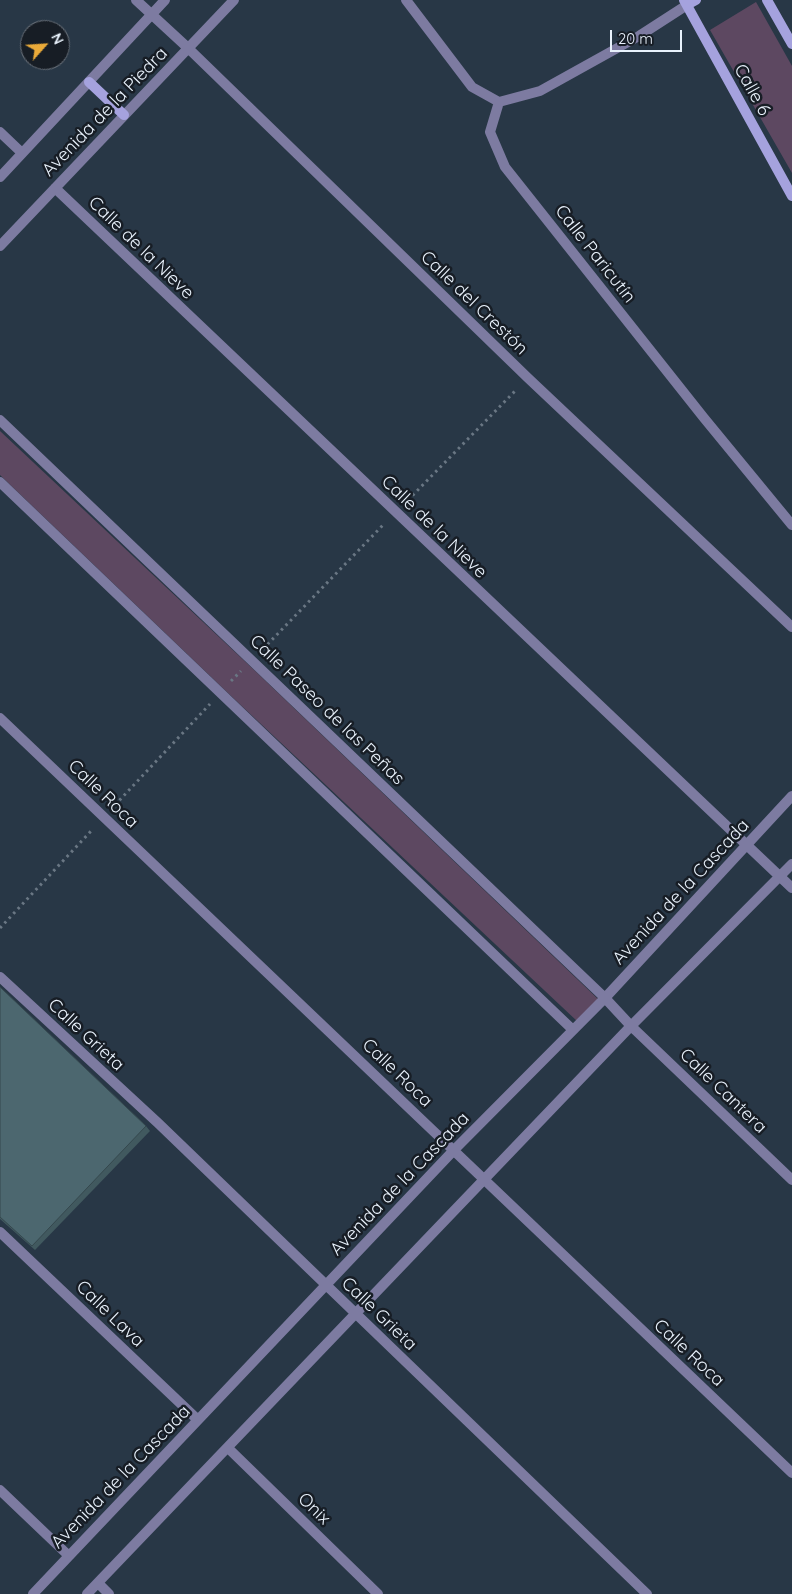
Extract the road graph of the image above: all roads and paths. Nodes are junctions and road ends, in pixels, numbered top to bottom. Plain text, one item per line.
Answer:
1 (136, 0) edge
2 (166, 0) edge
3 (234, 0) edge
4 (406, 0) edge
5 (767, 0) edge
6 (689, 2) edge
7 (152, 15) junction
8 (792, 44) edge
9 (188, 48) junction
10 (89, 82) junction
11 (499, 102) junction
12 (124, 115) junction
13 (0, 132) edge
14 (22, 153) junction
15 (0, 176) edge
16 (55, 188) junction
17 (792, 196) edge
18 (0, 246) edge
19 (0, 420) edge
20 (0, 482) edge
21 (792, 525) edge
22 (792, 628) edge
23 (0, 718) edge
24 (792, 796) edge
25 (746, 846) junction
26 (792, 864) edge
27 (780, 876) junction
28 (792, 888) edge
29 (0, 978) edge
30 (605, 998) junction
31 (631, 1026) junction
32 (573, 1030) junction
33 (454, 1150) junction
34 (484, 1180) junction
35 (792, 1180) edge
36 (0, 1232) edge
37 (326, 1285) junction
38 (355, 1314) junction
39 (198, 1420) junction
40 (228, 1448) junction
41 (792, 1473) edge
42 (0, 1490) edge
43 (69, 1556) junction
44 (98, 1583) junction
45 (33, 1594) edge
46 (87, 1594) edge
47 (110, 1594) edge
48 (378, 1594) edge
49 (647, 1594) edge

1 - 7 street, Calle del Crestón
2 - 7 street, Avenida de la Piedra
3 - 9 street, Avenida de la Piedra
4 - 11 street
5 - 8 main road
6 - 11 street
6 - 17 main road, Calle 6
7 - 9 street, Calle del Crestón
7 - 10 street, Avenida de la Piedra
9 - 12 street, Avenida de la Piedra
9 - 22 street, Calle del Crestón
10 - 12 main road
10 - 14 street, Avenida de la Piedra
11 - 21 street, Calle Paricutín
12 - 16 street, Avenida de la Piedra
13 - 14 street
14 - 15 street, Avenida de la Piedra
16 - 18 street, Avenida de la Piedra
16 - 25 street, Calle de la Nieve
19 - 30 street, Calle Paseo de las Peñas
20 - 32 street
23 - 33 street, Calle Roca
24 - 25 street, Avenida de la Cascada
25 - 27 street, Calle de la Nieve
25 - 30 street, Avenida de la Cascada
26 - 27 street
27 - 28 street, Calle de la Nieve
27 - 31 street
29 - 37 street, Calle Grieta
30 - 31 street, Calle Paseo de las Peñas
30 - 32 street, Avenida de la Cascada
31 - 34 street
31 - 35 street, Calle Cantera
32 - 33 street, Avenida de la Cascada
33 - 34 street, Calle Roca
33 - 37 street, Avenida de la Cascada
34 - 38 street
34 - 41 street, Calle Roca
36 - 39 street, Calle Lava
37 - 38 street, Calle Grieta
37 - 39 street, Avenida de la Cascada
38 - 40 street
38 - 49 street, Calle Grieta
39 - 43 street, Avenida de la Cascada
40 - 44 street
40 - 48 street, Onix
42 - 43 street
43 - 45 street, Avenida de la Cascada
44 - 46 street
44 - 47 street

